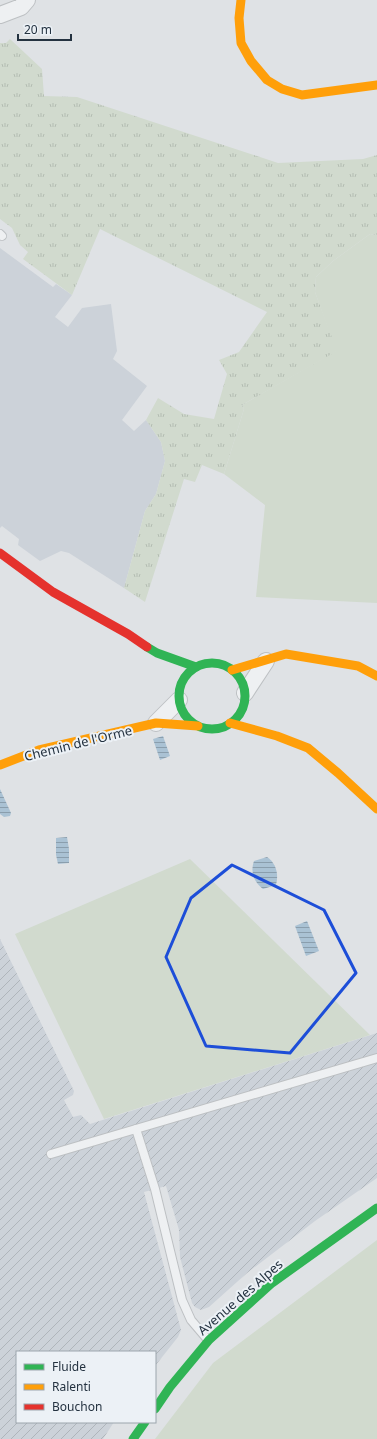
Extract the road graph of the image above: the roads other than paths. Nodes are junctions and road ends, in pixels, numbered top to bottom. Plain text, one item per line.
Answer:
1 (27, 0) edge
2 (240, 0) edge
3 (0, 15) edge
4 (377, 85) edge
5 (0, 553) edge
6 (157, 653) junction
7 (266, 661) junction
8 (163, 664) dead end
9 (196, 667) junction
10 (232, 670) junction
11 (377, 676) edge
12 (173, 680) dead end
13 (179, 696) junction
14 (244, 698) junction
15 (252, 712) dead end
16 (262, 722) dead end
17 (230, 723) junction
18 (156, 724) junction
19 (198, 726) junction
20 (277, 736) junction
21 (0, 764) edge
22 (377, 809) edge
23 (377, 1058) edge
24 (136, 1129) junction
25 (51, 1154) dead end
26 (377, 1208) edge
27 (209, 1340) junction
28 (156, 1407) edge
29 (144, 1423) edge
30 (134, 1439) edge

1 - 3 street
2 - 4 street
5 - 6 street
6 - 8 street
6 - 9 street
7 - 10 street
7 - 11 street
7 - 14 street
9 - 10 street
9 - 13 street
10 - 14 street
12 - 13 street
13 - 18 street
13 - 19 street
14 - 15 street
14 - 17 street
16 - 20 street
17 - 19 street
17 - 20 street
18 - 19 street, Chemin de l'Orme
18 - 21 street, Chemin de l'Orme
20 - 22 street
23 - 24 lane
24 - 25 lane
24 - 27 lane
26 - 27 street, Avenue des Alpes
27 - 28 street, Avenue des Alpes
29 - 30 street

